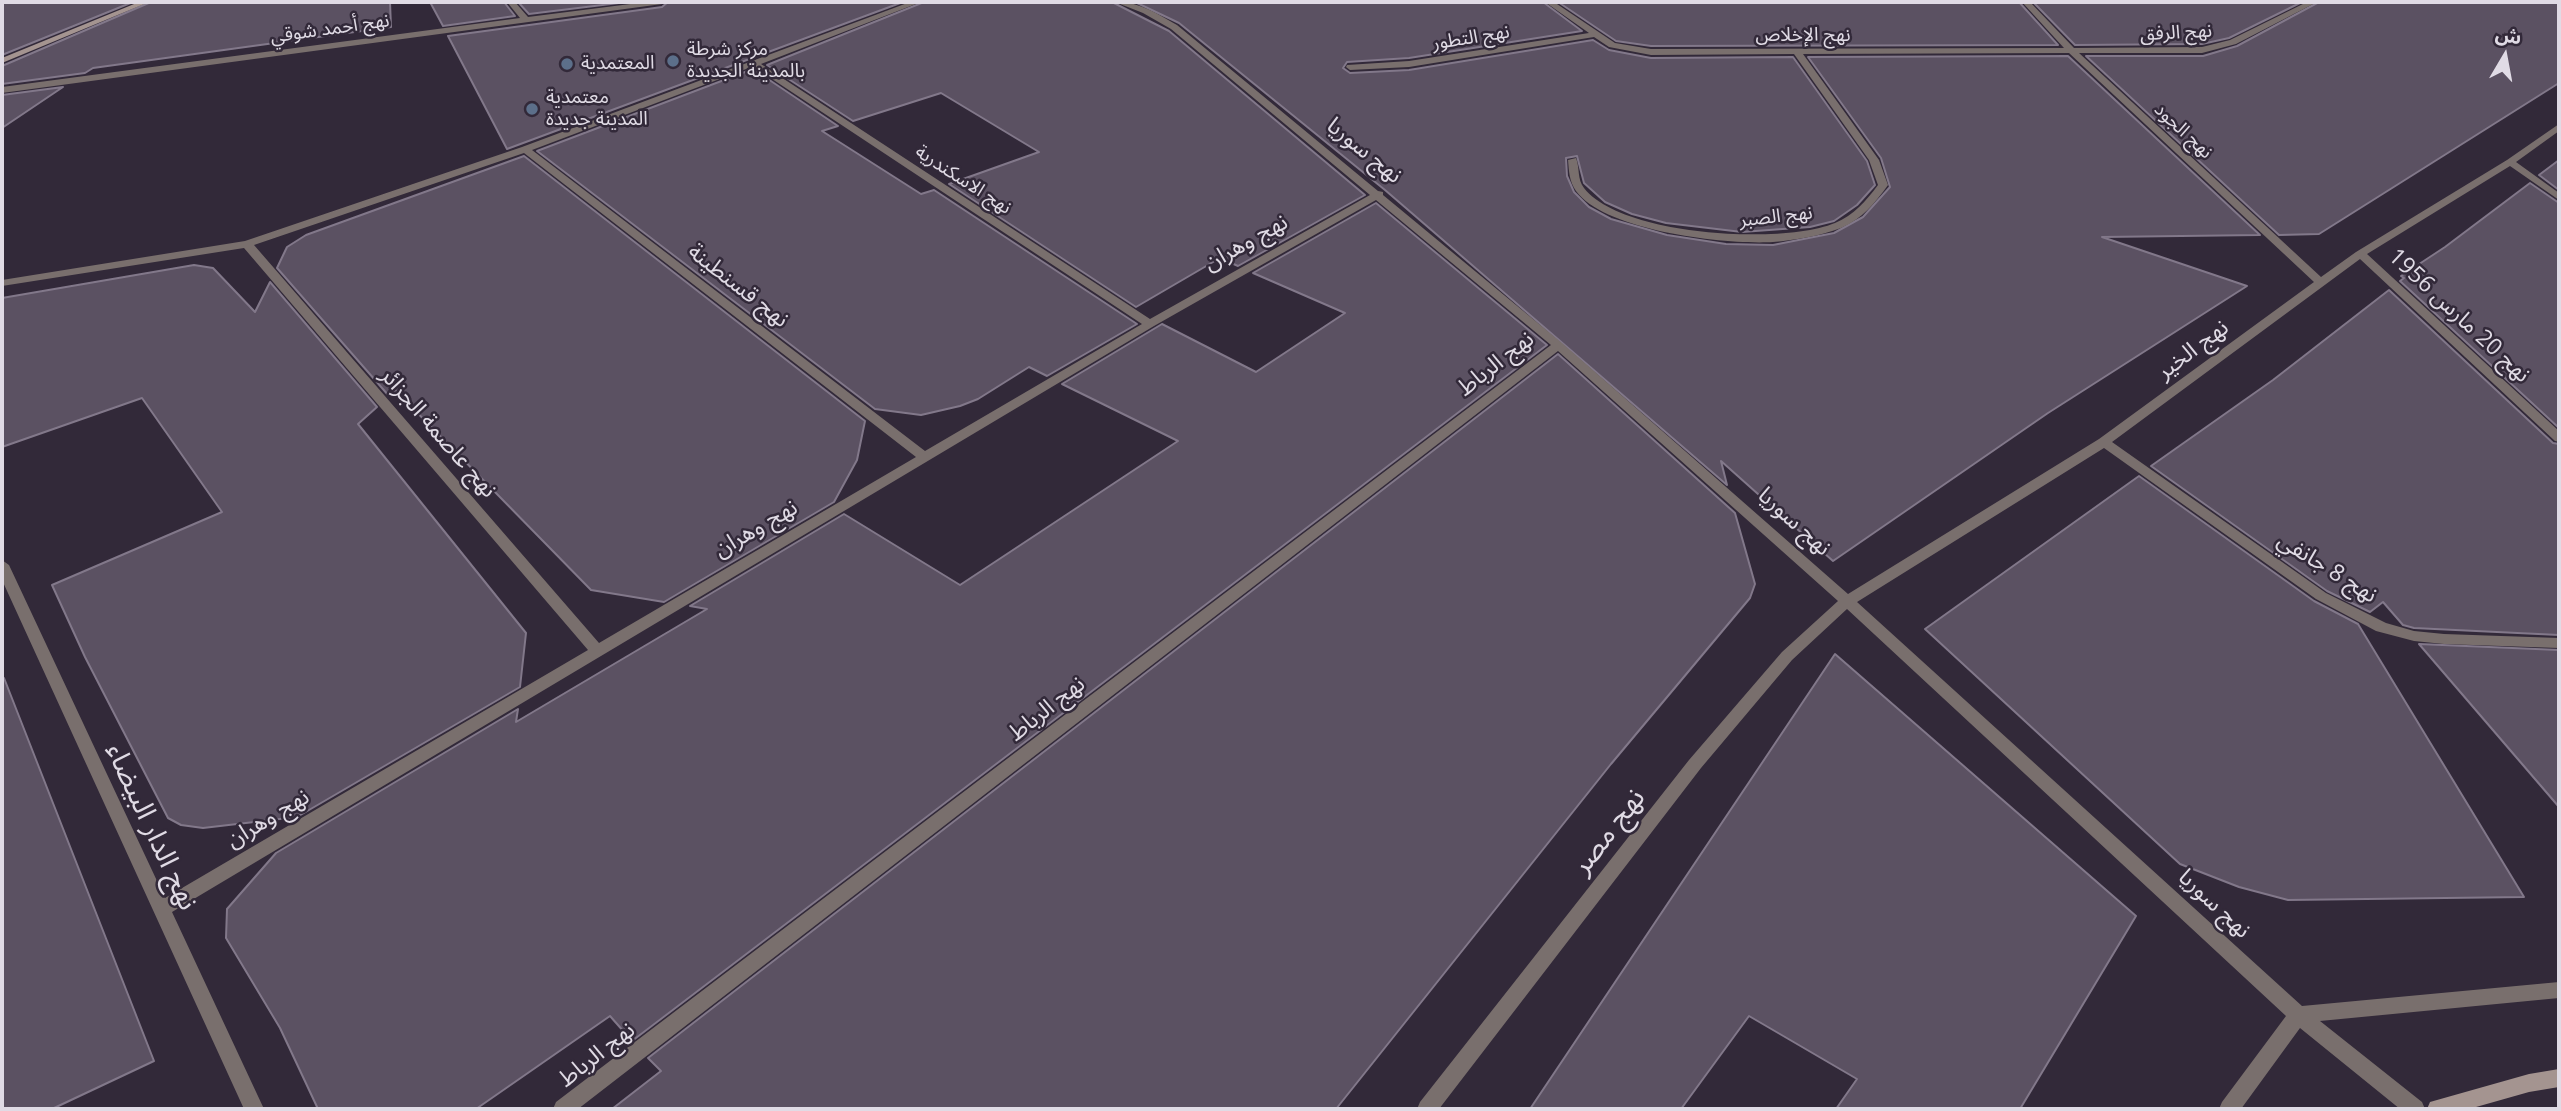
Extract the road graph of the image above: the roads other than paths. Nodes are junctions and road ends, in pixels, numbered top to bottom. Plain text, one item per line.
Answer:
1 (145, 2) edge
2 (510, 2) edge
3 (662, 2) edge
4 (917, 2) edge
5 (1119, 2) edge
6 (1549, 2) edge
7 (2025, 2) edge
8 (2314, 2) edge
9 (526, 20) junction
10 (1596, 34) junction
11 (2071, 50) junction
12 (1797, 52) junction
13 (2, 61) edge
14 (757, 65) junction
15 (1350, 67) dead end
16 (2, 90) edge
17 (2559, 127) edge
18 (525, 149) junction
19 (1573, 160) dead end
20 (2510, 162) junction
21 (1379, 194) junction
22 (2559, 197) edge
23 (247, 244) junction
24 (2360, 254) junction
25 (2320, 282) junction
26 (2, 283) edge
27 (1150, 324) junction
28 (1558, 345) junction
29 (2559, 438) edge
30 (2104, 442) junction
31 (925, 457) junction
32 (2, 565) edge
33 (1847, 601) junction
34 (2559, 643) edge
35 (596, 649) junction
36 (160, 910) junction
37 (2559, 990) edge
38 (2298, 1015) junction
39 (2559, 1078) edge
40 (254, 1109) edge
41 (563, 1109) edge
42 (1427, 1109) edge
43 (2228, 1109) edge
44 (2415, 1109) edge
45 (2437, 1109) edge

1 - 13 main road
2 - 9 street
3 - 9 street, نهج أحمد شوقي
4 - 14 street
5 - 21 street, نهج سوريا
6 - 10 street, نهج الإخلاص
7 - 11 street, نهج الجود
8 - 11 street, نهج الرفق
9 - 16 street, نهج أحمد شوقي
10 - 12 street, نهج الإخلاص
10 - 15 street, نهج التطور
11 - 12 street, نهج الإخلاص
11 - 25 street, نهج الجود
12 - 19 street, نهج الصبر
14 - 18 street
14 - 27 street, نهج الاسكندرية
17 - 20 street, نهج الخير
18 - 23 street
18 - 31 street, نهج قسنطينة
20 - 22 street
20 - 24 street, نهج الخير
21 - 27 street, نهج وهران
21 - 28 street, نهج سوريا
23 - 26 street
23 - 35 street, نهج عاصمة الجزائر
24 - 25 street, نهج الخير
24 - 29 street, نهج 20 مارس 1956
25 - 30 street, نهج الخير
27 - 31 street, نهج وهران
28 - 33 street, نهج سوريا
28 - 41 street, نهج الرباط
30 - 33 street, نهج الخير
30 - 34 street, نهج 8 جانفي
31 - 35 street, نهج وهران
32 - 36 street, نهج الدار البيضاء
33 - 38 street, نهج سوريا
33 - 42 street, نهج مصر
35 - 36 street, نهج وهران
36 - 40 street, نهج الدار البيضاء
37 - 38 street
38 - 43 street
38 - 44 street, نهج سوريا
39 - 45 main road

